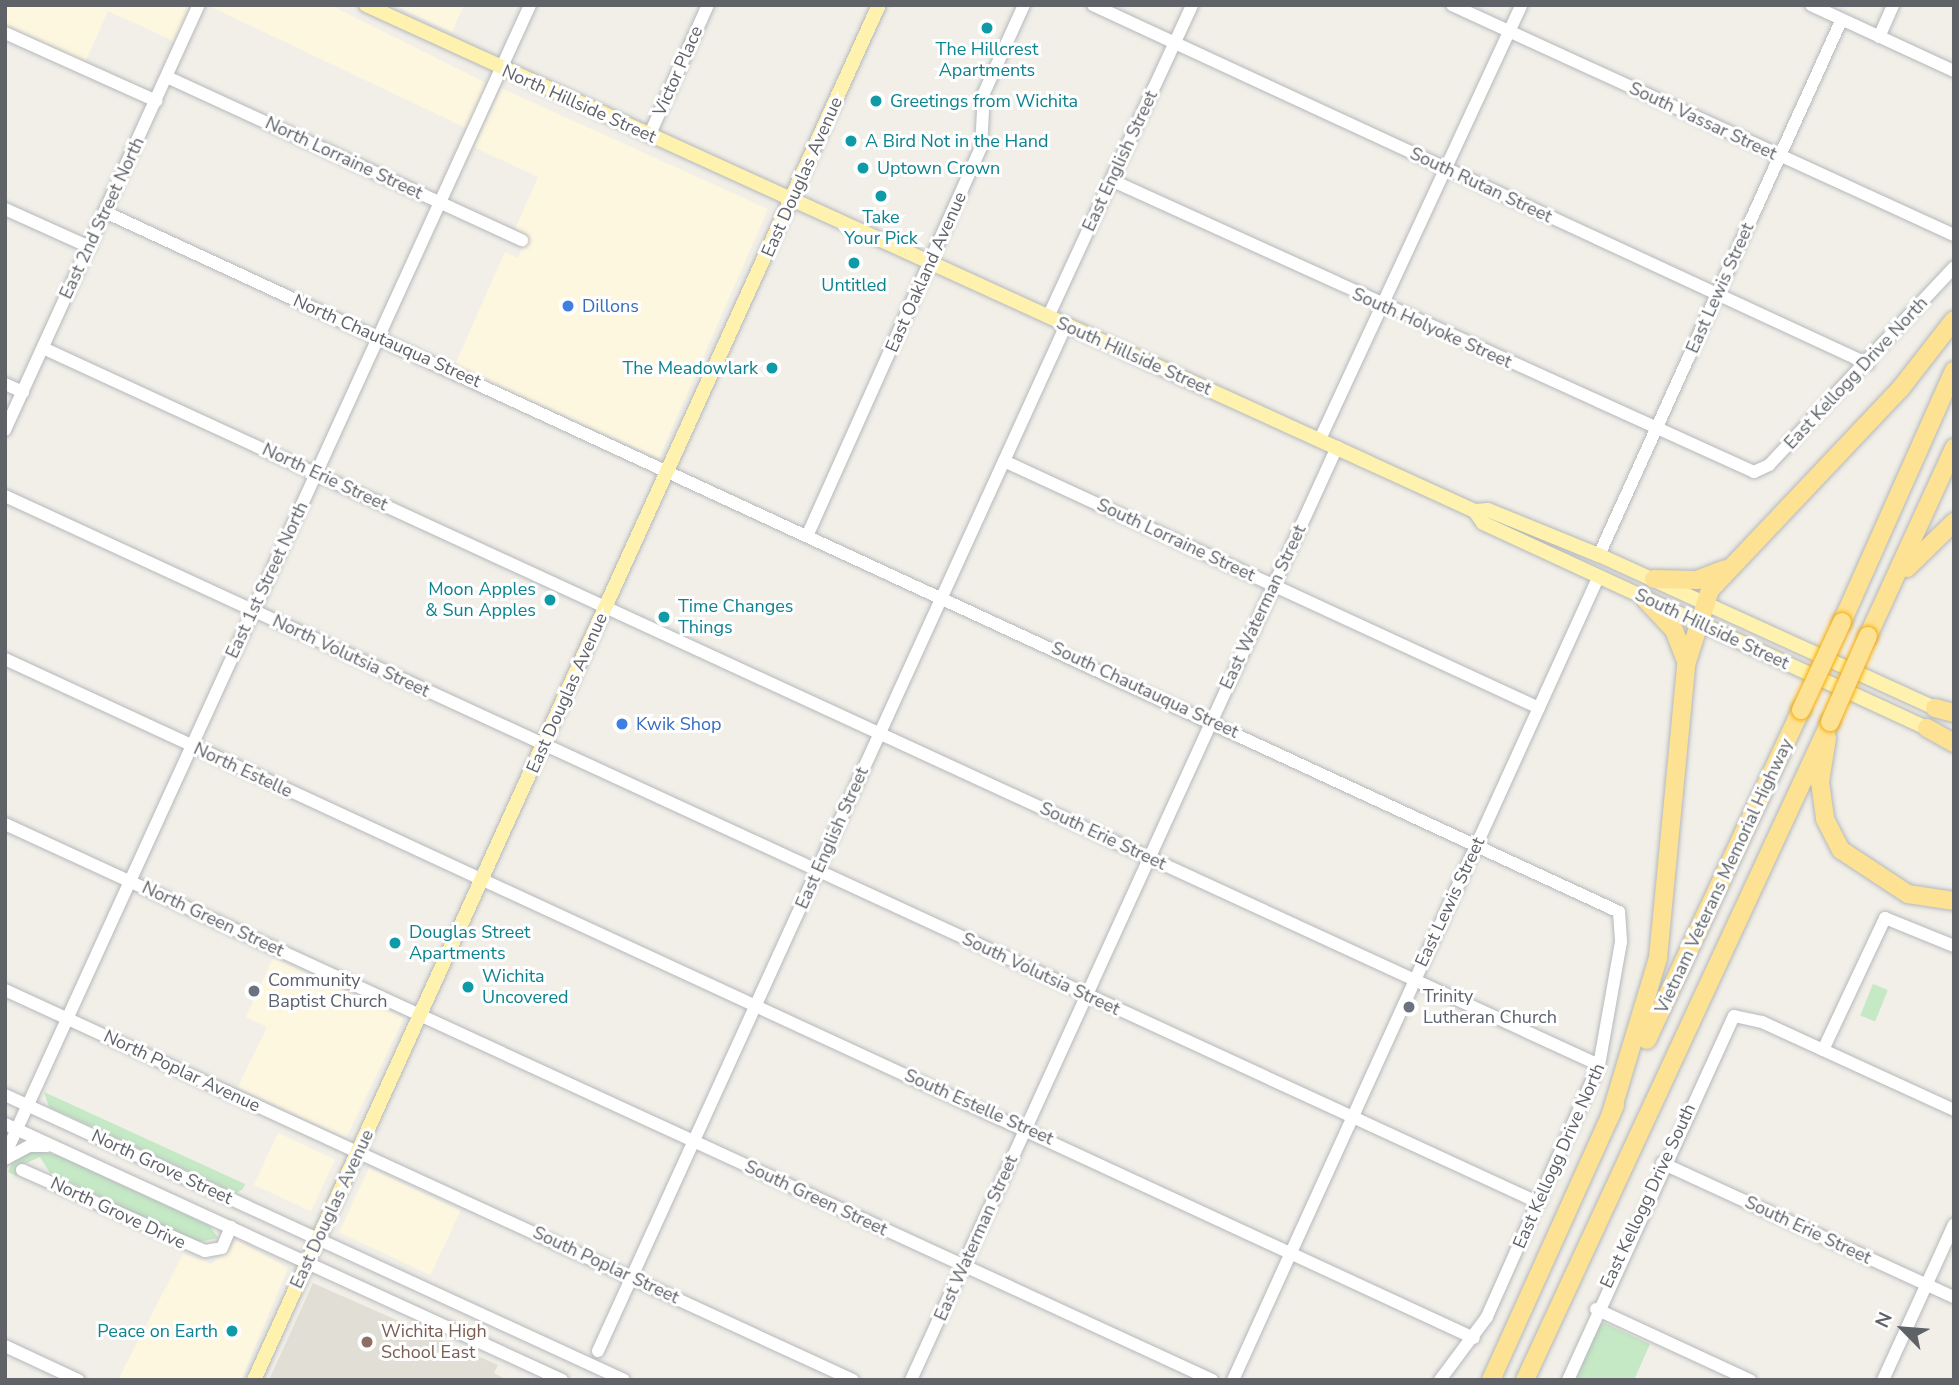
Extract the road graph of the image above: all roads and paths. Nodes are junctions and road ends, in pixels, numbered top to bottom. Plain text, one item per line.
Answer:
1 (199, 5) edge
2 (366, 5) edge
3 (530, 5) edge
4 (708, 5) edge
5 (879, 5) edge
6 (1024, 5) edge
7 (1093, 5) edge
8 (1192, 5) edge
9 (1452, 5) edge
10 (1521, 5) edge
11 (1811, 5) edge
12 (1893, 5) edge
13 (1841, 20) junction
14 (1509, 32) junction
15 (5, 33) edge
16 (1879, 37) junction
17 (1175, 43) junction
18 (501, 69) junction
19 (1954, 71) edge
20 (167, 77) junction
21 (156, 101) junction
22 (649, 136) junction
23 (1780, 156) junction
24 (1446, 168) junction
25 (1111, 180) junction
26 (793, 201) junction
27 (440, 202) junction
28 (5, 209) edge
29 (105, 212) junction
30 (1954, 235) edge
31 (522, 240) dead end
32 (89, 247) junction
33 (930, 263) junction
34 (1954, 267) edge
35 (1717, 294) junction
36 (1382, 306) junction
37 (1048, 317) junction
38 (1954, 320) edge
39 (1066, 325) junction
40 (378, 337) junction
41 (43, 348) junction
42 (1868, 364) junction
43 (1954, 371) edge
44 (5, 384) edge
45 (23, 392) junction
46 (1656, 429) junction
47 (5, 430) edge
48 (1320, 439) junction
49 (1337, 447) junction
50 (1954, 447) edge
51 (1004, 461) junction
52 (669, 471) junction
53 (1754, 471) joint
54 (316, 472) junction
55 (5, 496) edge
56 (1475, 511) junction
57 (1954, 522) edge
58 (808, 534) junction
59 (1599, 555) junction
60 (1728, 568) junction
61 (1598, 578) junction
62 (1654, 579) junction
63 (1273, 584) junction
64 (1892, 587) junction
65 (942, 596) junction
66 (1645, 599) junction
67 (1706, 604) junction
68 (605, 609) junction
69 (253, 610) junction
70 (1700, 624) junction
71 (5, 659) edge
72 (1686, 665) junction
73 (1539, 708) junction
74 (1935, 708) joint
75 (1954, 715) edge
76 (1211, 721) junction
77 (1830, 722) junction
78 (1927, 728) joint
79 (880, 734) junction
80 (1954, 742) edge
81 (543, 745) junction
82 (191, 746) junction
83 (5, 824) edge
84 (1476, 845) junction
85 (1150, 857) junction
86 (817, 871) junction
87 (129, 881) junction
88 (482, 881) junction
89 (1954, 901) edge
90 (1619, 912) joint
91 (1954, 946) edge
92 (1415, 979) junction
93 (5, 990) edge
94 (1086, 995) junction
95 (756, 1006) junction
96 (420, 1015) junction
97 (67, 1018) junction
98 (1823, 1050) junction
99 (1599, 1065) junction
100 (5, 1095) edge
101 (27, 1105) junction
102 (1954, 1110) edge
103 (1352, 1117) junction
104 (1610, 1117) junction
105 (11, 1126) edge
106 (1026, 1129) junction
107 (694, 1143) junction
108 (56, 1147) junction
109 (358, 1152) junction
110 (5, 1157) edge
111 (1662, 1163) junction
112 (22, 1170) dead end
113 (1539, 1203) junction
114 (1954, 1224) edge
115 (231, 1227) junction
116 (318, 1239) junction
117 (1291, 1252) junction
118 (307, 1262) junction
119 (964, 1266) junction
120 (633, 1277) junction
121 (1926, 1284) junction
122 (1568, 1285) junction
123 (1954, 1297) edge
124 (1524, 1308) junction
125 (1596, 1309) junction
126 (1474, 1338) junction
127 (5, 1346) edge
128 (598, 1351) dead end
129 (78, 1380) edge
130 (254, 1380) edge
131 (562, 1380) edge
132 (624, 1380) edge
133 (853, 1380) edge
134 (911, 1380) edge
135 (1212, 1380) edge
136 (1233, 1380) edge
137 (1440, 1380) edge
138 (1481, 1380) edge
139 (1491, 1380) edge
140 (1525, 1380) edge
141 (1539, 1380) edge
142 (1568, 1380) edge
143 (1750, 1380) edge
144 (1883, 1380) edge

1 - 20 street, East 2nd Street North
2 - 18 main road, North Hillside Street
3 - 18 street, East 1st Street North
4 - 22 street, Victor Place
5 - 26 main road, East Douglas Avenue
6 - 33 street, East Oakland Avenue
7 - 17 street, South Rutan Street
8 - 17 street, East English Street
9 - 14 street, South Vassar Street
10 - 14 street
11 - 13 street
12 - 16 street
13 - 16 street
13 - 23 street, East Lewis Street
14 - 23 street, South Vassar Street
14 - 24 street
15 - 21 street
16 - 19 street
17 - 24 street, South Rutan Street
17 - 25 street, East English Street
18 - 22 main road, North Hillside Street
18 - 27 street, East 1st Street North
20 - 21 street, East 2nd Street North
20 - 27 street, North Lorraine Street
21 - 29 street, East 2nd Street North
22 - 26 main road, North Hillside Street
23 - 30 street, South Vassar Street
23 - 35 street, East Lewis Street
24 - 35 street, South Rutan Street
24 - 36 street
25 - 36 street, South Holyoke Street
25 - 37 street, East English Street
26 - 33 main road, South Hillside Street
26 - 52 main road, East Douglas Avenue
27 - 31 street, North Lorraine Street
27 - 40 street, East 1st Street North
28 - 32 street
29 - 32 street, East 2nd Street North
29 - 40 street, North Chautauqua Street
32 - 41 street, East 2nd Street North
33 - 37 main road, South Hillside Street
33 - 58 street, East Oakland Avenue
34 - 42 street, East Kellogg Drive North
35 - 42 street, South Rutan Street
35 - 46 street, East Lewis Street
36 - 46 street, South Holyoke Street
36 - 48 street
37 - 39 main road, South Hillside Street
38 - 60 highway
39 - 48 main road, South Hillside Street
39 - 51 street, East English Street
40 - 52 street, North Chautauqua Street
40 - 54 street, East 1st Street North
41 - 45 street, East 2nd Street North
41 - 54 street, North Erie Street
42 - 53 street, East Kellogg Drive North
43 - 104 highway, Vietnam Veterans Memorial Highway, bridge
44 - 45 street
45 - 47 street, East 2nd Street North
46 - 53 street, South Holyoke Street
46 - 59 street, East Lewis Street
48 - 49 main road, South Hillside Street
49 - 56 main road, South Hillside Street
49 - 63 street, East Waterman Street
50 - 64 highway, Vietnam Veterans Memorial Highway
51 - 63 street, South Lorraine Street
51 - 65 street, East English Street
52 - 58 street, South Chautauqua Street
52 - 68 main road, East Douglas Avenue
54 - 68 street, North Erie Street
54 - 69 street, East 1st Street North
55 - 69 street, North Volutsia Street
56 - 59 main road, South Hillside Street
56 - 61 main road, South Hillside Street
57 - 64 highway
58 - 65 street, South Chautauqua Street
59 - 62 main road, South Hillside Street
60 - 62 highway
60 - 67 highway
61 - 66 main road, South Hillside Street
61 - 73 street, East Lewis Street
62 - 67 main road, South Hillside Street
63 - 73 street, South Lorraine Street
63 - 76 street, East Waterman Street
64 - 77 highway, Vietnam Veterans Memorial Highway, bridge
65 - 76 street, South Chautauqua Street
65 - 79 street, East English Street
66 - 70 main road, South Hillside Street
66 - 72 highway
67 - 70 highway
67 - 74 main road, South Hillside Street
68 - 79 street, South Erie Street
68 - 81 main road, East Douglas Avenue
69 - 81 street, North Volutsia Street
69 - 82 street, East 1st Street North
70 - 72 highway
70 - 78 main road, South Hillside Street
71 - 82 street, North Estelle
72 - 104 highway
73 - 84 street, East Lewis Street
74 - 75 highway
76 - 84 street, South Chautauqua Street
76 - 85 street, East Waterman Street
77 - 89 highway
77 - 122 highway, Vietnam Veterans Memorial Highway
78 - 80 highway
79 - 85 street, South Erie Street
79 - 86 street, East English Street
81 - 86 street, South Volutsia Street
81 - 88 main road, East Douglas Avenue
82 - 87 street, East 1st Street North
82 - 88 street, North Estelle
83 - 87 street, North Green Street
84 - 90 street, South Chautauqua Street
84 - 92 street, East Lewis Street
85 - 92 street, South Erie Street
85 - 94 street, East Waterman Street
86 - 94 street, South Volutsia Street
86 - 95 street, East English Street
87 - 96 street, North Green Street
87 - 97 street, East 1st Street North
88 - 95 street, South Estelle Street
88 - 96 main road, East Douglas Avenue
90 - 99 street, East Kellogg Drive North
91 - 98 street
92 - 99 street, South Erie Street
92 - 103 street, East Lewis Street
93 - 97 street, North Poplar Avenue
94 - 103 street, South Volutsia Street
94 - 106 street, East Waterman Street
95 - 106 street, South Estelle Street
95 - 107 street, East English Street
96 - 107 street, South Green Street
96 - 109 main road, East Douglas Avenue
97 - 101 street, East 1st Street North
97 - 109 street, North Poplar Avenue
98 - 102 street
98 - 111 street, East Kellogg Drive South
99 - 113 street, East Kellogg Drive North
100 - 101 street, North Grove Street
101 - 105 street, East 1st Street North
101 - 116 street, North Grove Street
103 - 113 street, South Volutsia Street
103 - 117 street, East Lewis Street
104 - 124 highway, Vietnam Veterans Memorial Highway
105 - 108 street, North Grove Street
105 - 110 street, East 1st Street North
106 - 117 street, South Estelle Street
106 - 119 street, East Waterman Street
107 - 119 street, South Green Street
107 - 120 street, East English Street
108 - 110 street
108 - 115 street, North Grove Street
109 - 116 main road, East Douglas Avenue
109 - 120 street, South Poplar Street
111 - 121 street, South Erie Street
111 - 125 street, East Kellogg Drive South
112 - 115 street, North Grove Drive
113 - 126 street, East Kellogg Drive North
114 - 121 street
115 - 118 street, North Grove Street
116 - 118 main road, East Douglas Avenue
116 - 132 street, North Grove Street
117 - 126 street, South Estelle Street
117 - 136 street, East Lewis Street
118 - 130 main road, East Douglas Avenue
118 - 131 street, North Grove Street
119 - 134 street, East Waterman Street
119 - 135 street, South Green Street
120 - 128 street, East English Street
120 - 133 street, South Poplar Street
121 - 123 street, South Erie Street
121 - 144 street
122 - 140 highway, Vietnam Veterans Memorial Highway
122 - 141 highway
124 - 138 highway
124 - 139 highway, Vietnam Veterans Memorial Highway
125 - 142 street, East Kellogg Drive South
125 - 143 street
126 - 137 street, East Kellogg Drive North
127 - 129 street

